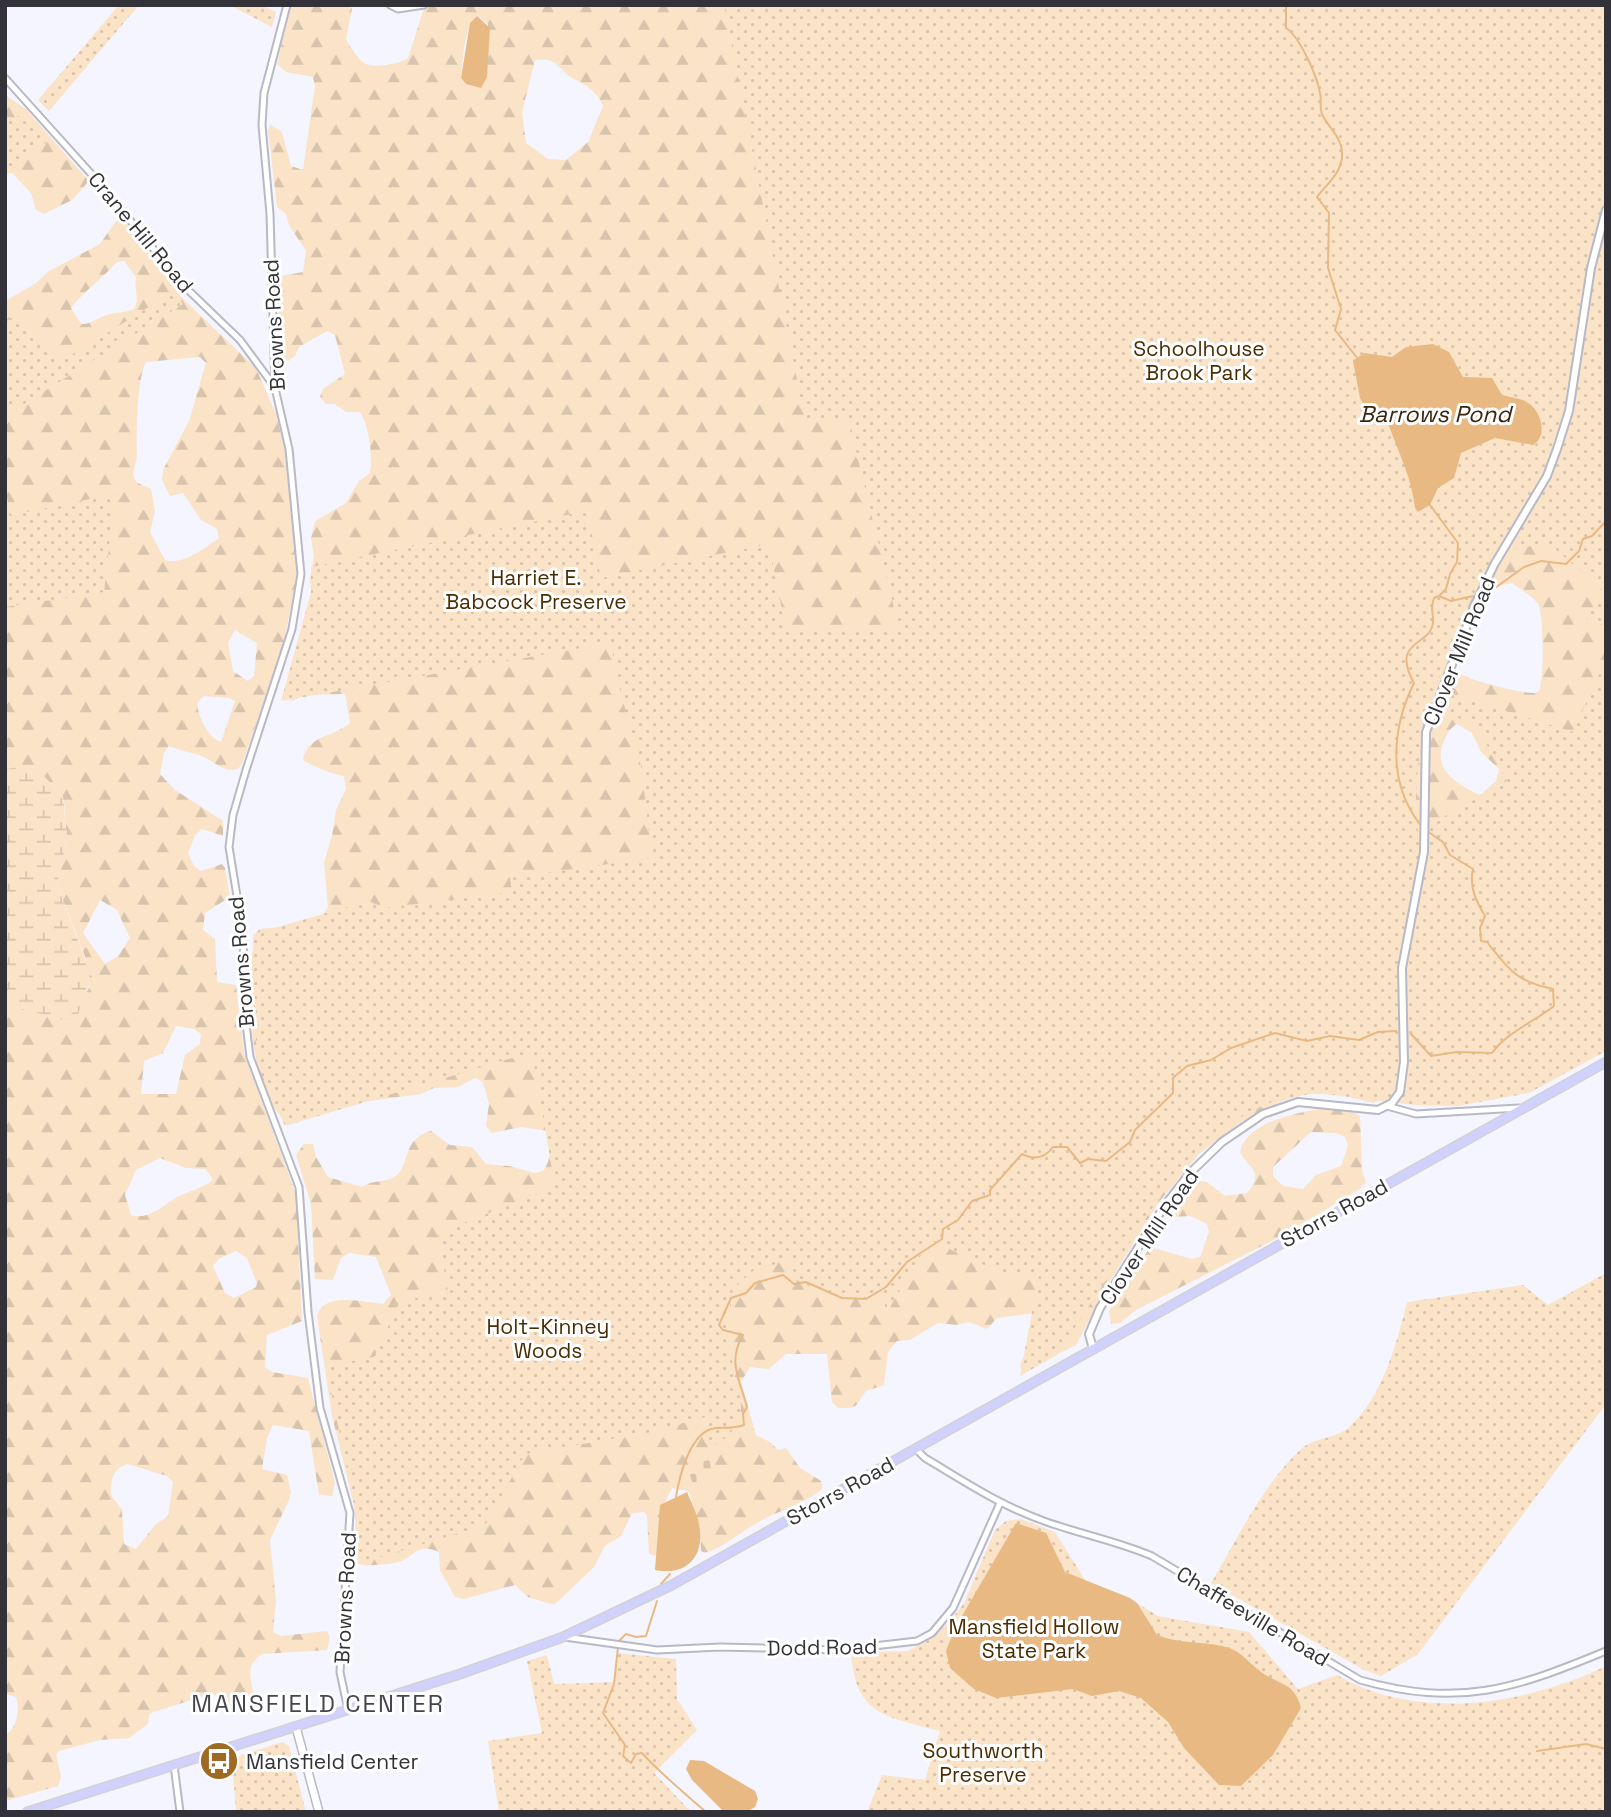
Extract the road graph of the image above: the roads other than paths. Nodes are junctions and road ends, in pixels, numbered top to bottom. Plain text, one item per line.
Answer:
1 (287, 5) edge
2 (390, 5) edge
3 (424, 5) edge
4 (5, 78) edge
5 (1606, 210) edge
6 (275, 388) junction
7 (1606, 1062) edge
8 (1387, 1106) junction
9 (1521, 1108) junction
10 (1093, 1349) junction
11 (916, 1448) junction
12 (1000, 1503) junction
13 (563, 1637) junction
14 (1606, 1651) edge
15 (348, 1710) junction
16 (296, 1727) junction
17 (174, 1765) junction
18 (27, 1812) edge
19 (180, 1812) edge
20 (318, 1812) edge

1 - 6 street, Browns Road
2 - 3 street
4 - 6 street, Crane Hill Road
5 - 8 street, Clover Mill Road
6 - 15 street, Browns Road
7 - 9 main road, Storrs Road
8 - 9 street, Clover Mill Road
8 - 10 street, Clover Mill Road
9 - 10 main road, Storrs Road
10 - 11 main road, Storrs Road
11 - 12 street, Chaffeeville Road
11 - 13 main road, Storrs Road
12 - 13 street, Dodd Road
12 - 14 street, Chaffeeville Road
13 - 15 main road, Storrs Road
15 - 16 main road, Storrs Road
16 - 17 main road, Storrs Road
16 - 20 main road
17 - 18 main road, Storrs Road
17 - 19 street

